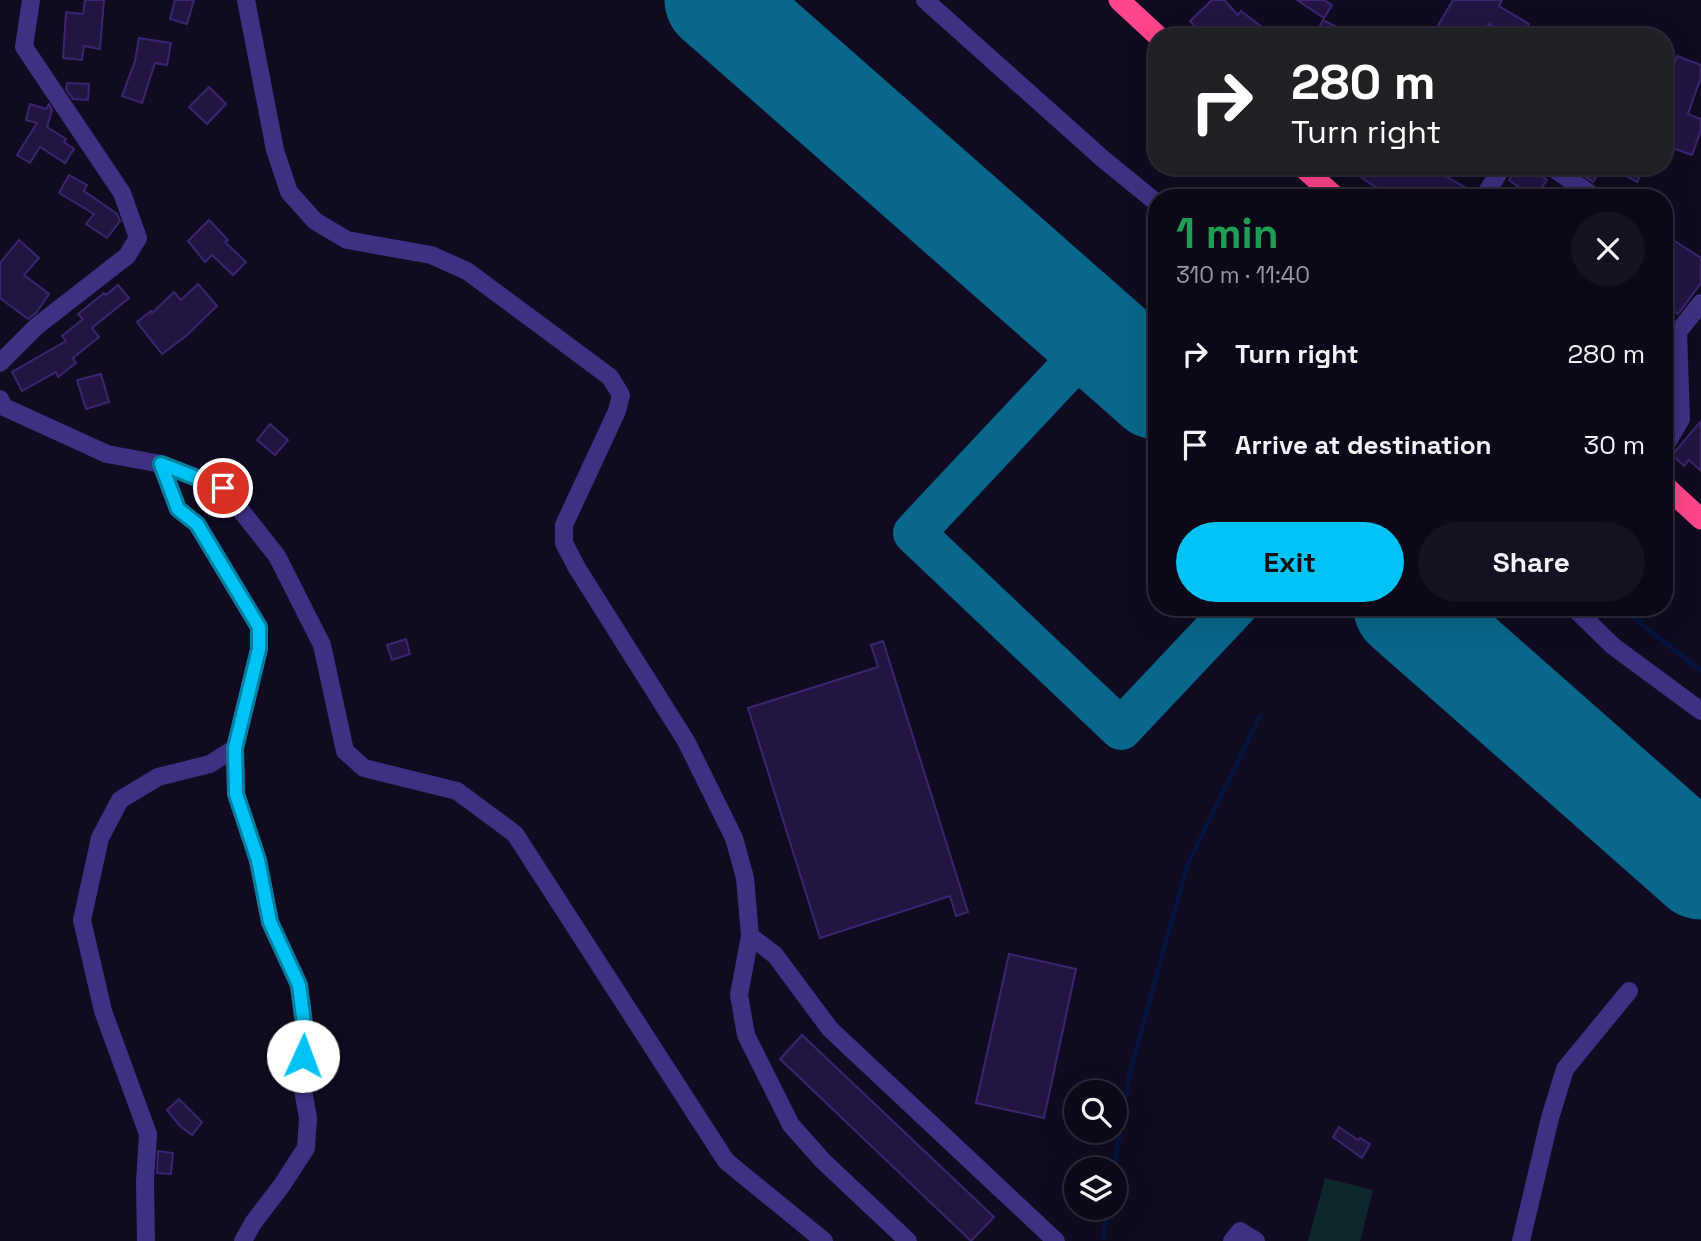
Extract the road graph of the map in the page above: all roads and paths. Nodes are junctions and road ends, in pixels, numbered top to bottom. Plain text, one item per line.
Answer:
1 (31, 0) edge
2 (246, 0) edge
3 (925, 0) edge
4 (1119, 0) edge
5 (1149, 28) edge
6 (1311, 175) edge
7 (1563, 175) edge
8 (1327, 189) edge
9 (1583, 189) edge
10 (1148, 196) edge
11 (1701, 303) edge
12 (1673, 325) edge
13 (1673, 345) edge
14 (0, 363) edge
15 (0, 399) edge
16 (1673, 433) edge
17 (161, 464) junction
18 (1673, 493) edge
19 (1701, 519) edge
20 (1582, 616) edge
21 (1701, 711) edge
22 (235, 748) junction
23 (750, 936) junction
24 (1629, 991) dead end
25 (146, 1241) edge
26 (243, 1241) edge
27 (824, 1241) edge
28 (908, 1241) edge
29 (1056, 1241) edge
30 (1232, 1241) edge
31 (1256, 1241) edge
32 (1521, 1241) edge

1 - 14 street
2 - 23 street
3 - 10 street
4 - 5 highway
6 - 8 highway
7 - 9 street
11 - 12 street
13 - 16 street
15 - 17 street
17 - 22 street
17 - 27 street
18 - 19 highway
20 - 21 street
22 - 25 street
22 - 26 street
23 - 28 street
23 - 29 street
24 - 32 street
30 - 31 street

